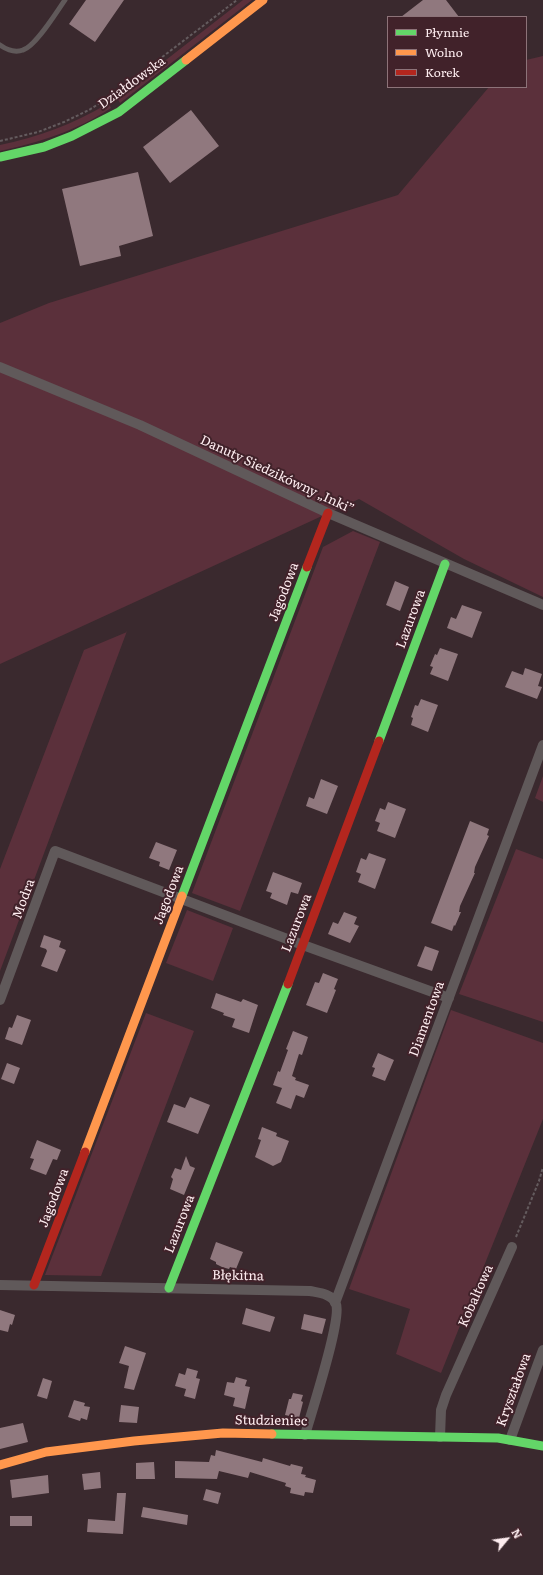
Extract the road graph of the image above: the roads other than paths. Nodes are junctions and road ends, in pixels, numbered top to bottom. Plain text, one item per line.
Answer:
1 (65, 0) edge
2 (263, 0) edge
3 (0, 45) edge
4 (0, 157) edge
5 (0, 367) edge
6 (328, 513) junction
7 (445, 564) junction
8 (543, 605) edge
9 (543, 746) edge
10 (181, 898) junction
11 (303, 945) junction
12 (449, 998) junction
13 (0, 1000) edge
14 (512, 1248) road end
15 (0, 1285) edge
16 (34, 1286) junction
17 (169, 1288) junction
18 (335, 1303) junction
19 (543, 1350) edge
20 (305, 1435) junction
21 (440, 1437) junction
22 (510, 1440) junction
23 (543, 1446) edge
24 (0, 1465) edge

1 - 3 lane
2 - 4 street, Działdowska
5 - 6 street, Danuty Siedzikówny „Inki”
6 - 7 street, Danuty Siedzikówny „Inki”
6 - 10 street, Jagodowa
7 - 8 street, Danuty Siedzikówny „Inki”
7 - 11 street, Lazurowa
9 - 12 street, Diamentowa
10 - 11 street
10 - 13 street, Modra
10 - 16 street, Jagodowa
11 - 12 street
11 - 17 street, Lazurowa
12 - 18 street, Diamentowa
14 - 21 street, Kobaltowa
15 - 16 street, Błękitna
16 - 17 street, Błękitna
17 - 18 street, Błękitna
18 - 20 street
19 - 22 street, Kryształowa
20 - 21 street, Studzieniec
20 - 24 street, Studzieniec
21 - 22 street, Studzieniec
22 - 23 street, Studzieniec

